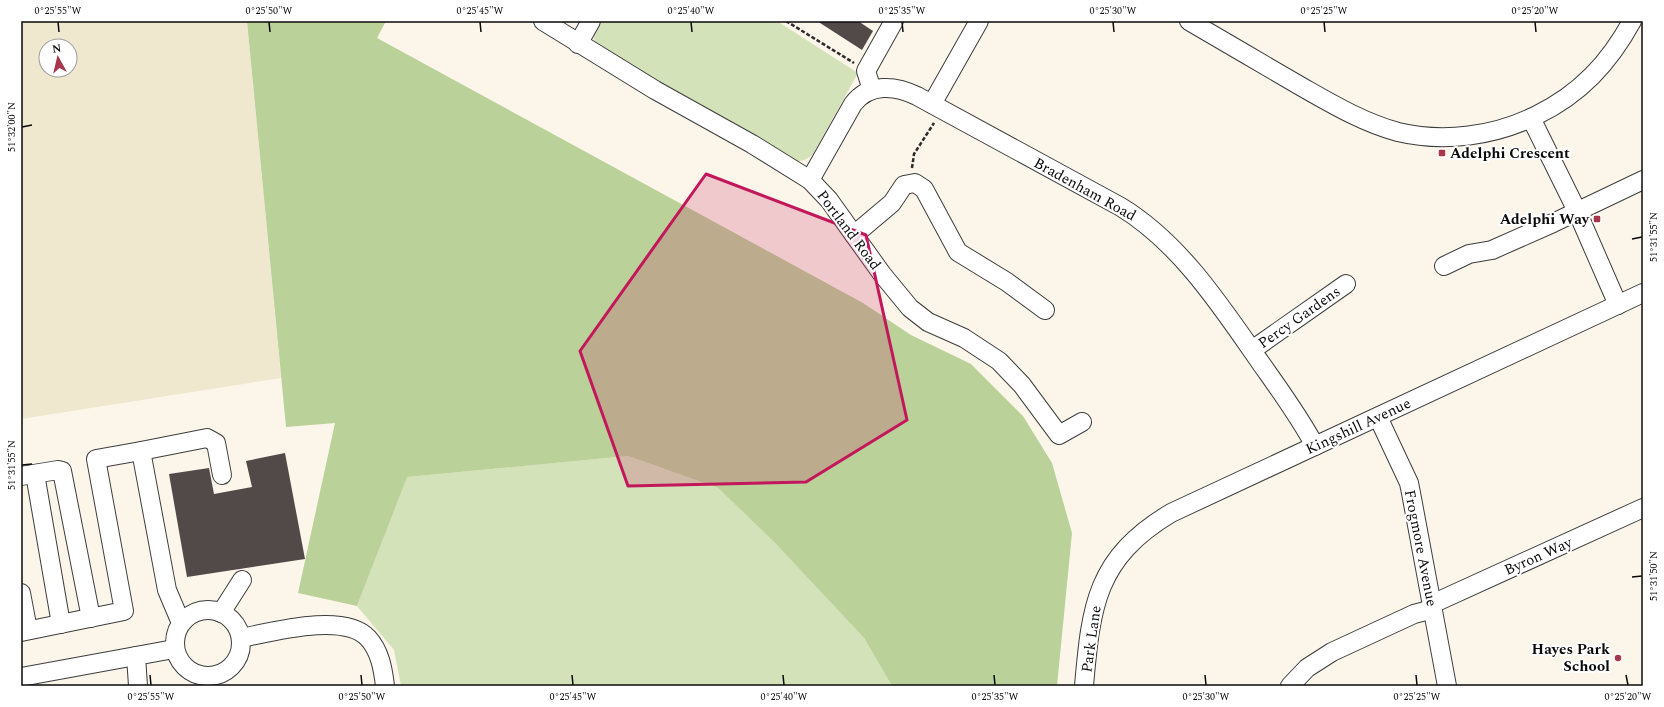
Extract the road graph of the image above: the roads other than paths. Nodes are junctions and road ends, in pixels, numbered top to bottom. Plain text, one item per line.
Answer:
1 (543, 21) edge
2 (591, 21) edge
3 (894, 21) edge
4 (979, 21) edge
5 (1632, 21) edge
6 (1195, 22) edge
7 (578, 44) junction
8 (872, 90) junction
9 (938, 107) junction
10 (1531, 118) junction
11 (810, 180) junction
12 (1643, 180) edge
13 (1577, 211) junction
14 (854, 235) junction
15 (1444, 266) dead end
16 (1346, 284) dead end
17 (1643, 294) edge
18 (1618, 305) junction
19 (1045, 310) dead end
20 (1252, 350) junction
21 (1378, 417) junction
22 (1082, 422) dead end
23 (1315, 446) junction
24 (141, 451) junction
25 (28, 475) edge
26 (222, 475) dead end
27 (1643, 508) edge
28 (242, 580) dead end
29 (1099, 591) joint
30 (21, 593) edge
31 (1433, 606) junction
32 (221, 612) junction
33 (92, 618) junction
34 (181, 623) junction
35 (62, 624) junction
36 (25, 631) edge
37 (241, 638) junction
38 (174, 649) junction
39 (136, 656) junction
40 (21, 677) edge
41 (197, 681) edge
42 (138, 686) edge
43 (385, 686) edge
44 (1084, 686) edge
45 (1290, 686) edge
46 (1448, 686) edge

1 - 7 street, Portland Road
2 - 7 street
3 - 8 street
4 - 9 street
5 - 10 street
6 - 10 street
7 - 11 street, Portland Road
8 - 9 street, Bradenham Road
8 - 11 street, Bradenham Road
9 - 20 street, Bradenham Road
10 - 13 street
11 - 14 street, Portland Road
12 - 13 street
13 - 15 street
13 - 18 street
14 - 19 street
14 - 22 street, Portland Road
16 - 20 street, Percy Gardens
17 - 18 street, Kingshill Avenue
18 - 21 street, Kingshill Avenue
20 - 23 street, Bradenham Road
21 - 23 street, Kingshill Avenue
21 - 31 street, Frogmore Avenue
23 - 29 street, Kingshill Avenue
24 - 26 street
24 - 33 street
24 - 34 street
25 - 33 street
25 - 35 street
27 - 31 street, Byron Way
28 - 32 street
29 - 44 street, Park Lane
30 - 36 street
31 - 45 street, Byron Way
31 - 46 street, Frogmore Avenue
32 - 34 street
32 - 37 street
33 - 35 street
34 - 38 street
35 - 36 street
37 - 41 street
37 - 43 street
38 - 39 street
38 - 41 street
39 - 40 street
39 - 42 street

